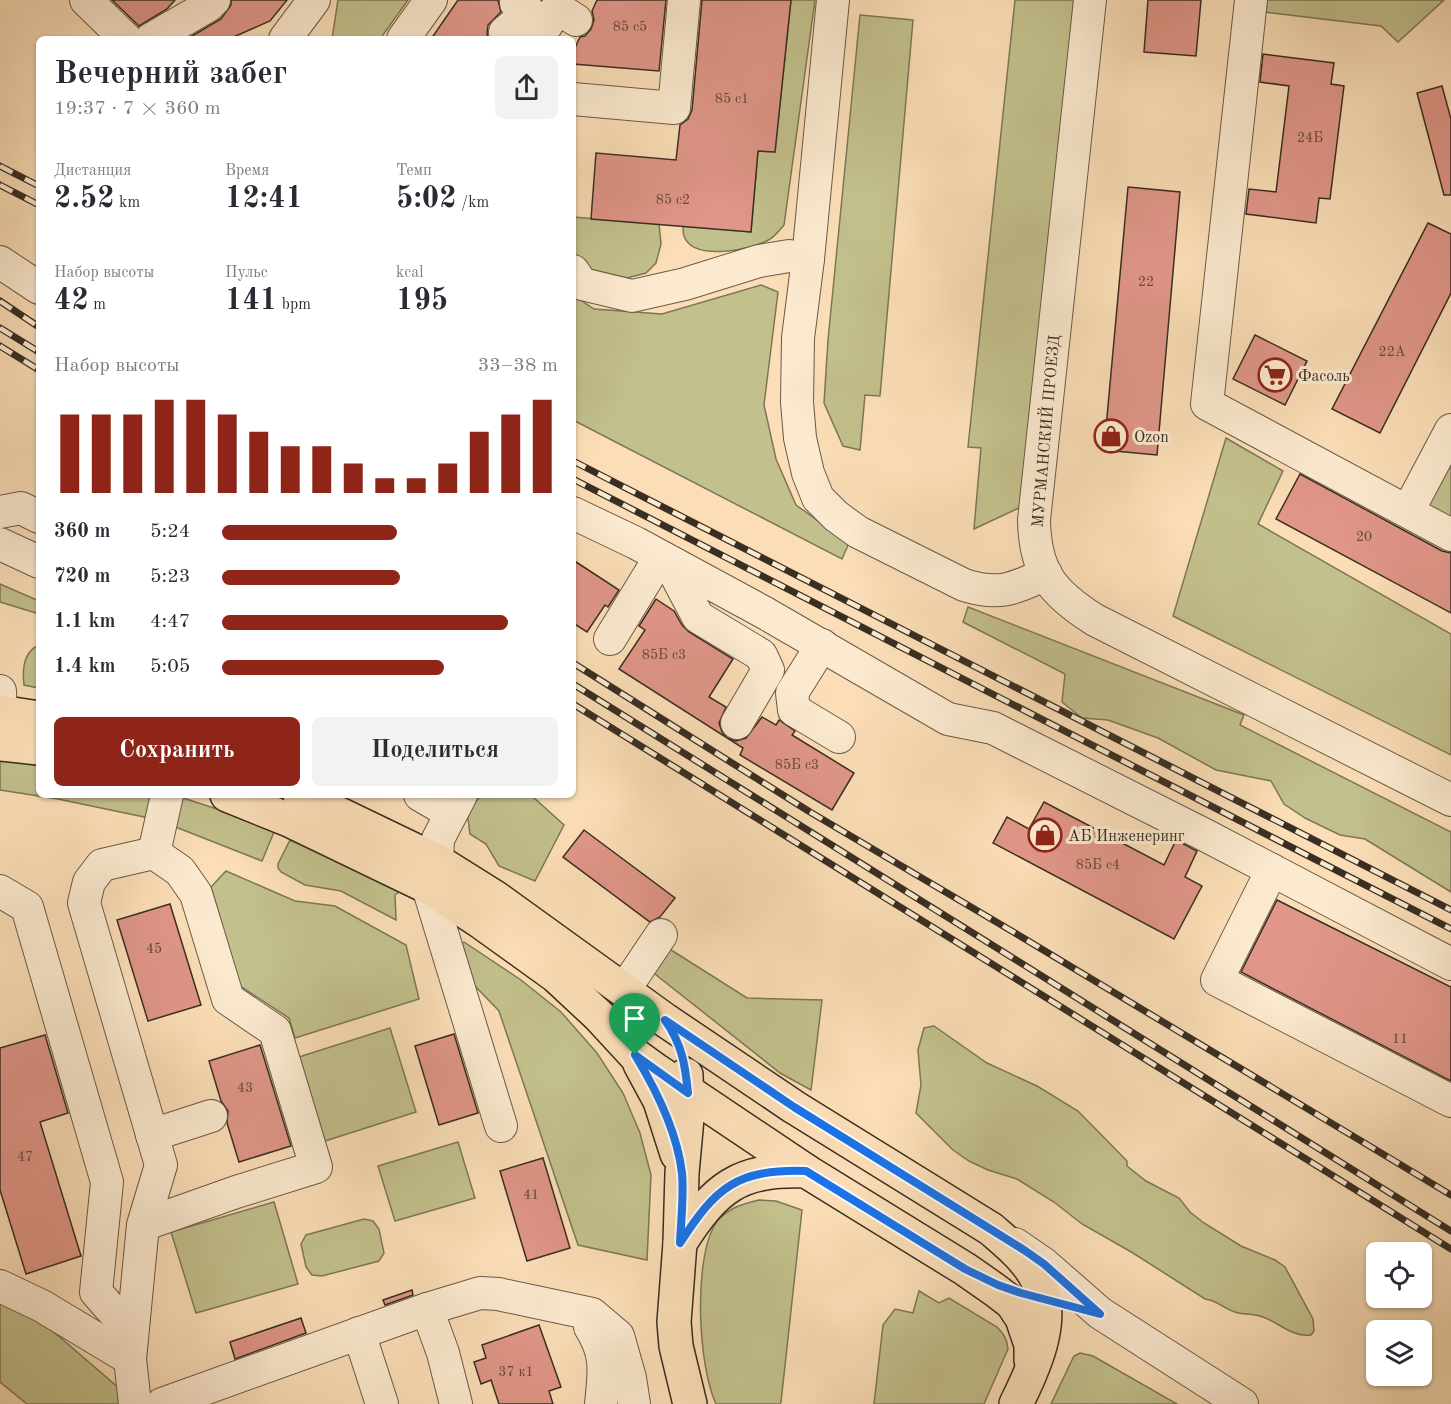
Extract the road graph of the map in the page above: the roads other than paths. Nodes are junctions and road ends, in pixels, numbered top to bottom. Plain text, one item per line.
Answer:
1 (86, 0) edge
2 (214, 0) edge
3 (314, 0) edge
4 (431, 0) edge
5 (684, 0) edge
6 (833, 0) edge
7 (1090, 0) edge
8 (1251, 0) edge
9 (551, 16) edge
10 (505, 32) dead end
11 (123, 36) edge
12 (156, 36) edge
13 (287, 36) edge
14 (406, 36) edge
15 (576, 99) edge
16 (808, 259) junction
17 (0, 262) edge
18 (576, 275) edge
19 (36, 286) edge
20 (1451, 430) edge
21 (0, 512) edge
22 (1408, 512) junction
23 (576, 514) edge
24 (36, 516) edge
25 (1451, 535) edge
26 (0, 544) edge
27 (665, 559) junction
28 (36, 561) edge
29 (1046, 574) junction
30 (610, 639) dead end
31 (822, 645) junction
32 (0, 715) edge
33 (36, 718) edge
34 (737, 723) dead end
35 (839, 737) dead end
36 (36, 745) edge
37 (166, 798) edge
38 (234, 798) edge
39 (305, 798) edge
40 (439, 800) edge
41 (1451, 800) edge
42 (154, 853) junction
43 (1272, 870) junction
44 (432, 874) junction
45 (0, 891) edge
46 (661, 935) dead end
47 (1451, 964) edge
48 (624, 990) junction
49 (665, 1020) junction
50 (635, 1055) junction
51 (688, 1093) junction
52 (1451, 1101) edge
53 (794, 1107) junction
54 (721, 1114) junction
55 (211, 1116) dead end
56 (501, 1126) dead end
57 (152, 1135) junction
58 (806, 1171) junction
59 (682, 1173) junction
60 (143, 1225) junction
61 (991, 1229) junction
62 (680, 1243) junction
63 (965, 1269) junction
64 (0, 1286) edge
65 (1043, 1299) junction
66 (427, 1309) junction
67 (579, 1311) junction
68 (1100, 1314) junction
69 (359, 1333) junction
70 (131, 1346) junction
71 (1031, 1374) junction
72 (135, 1404) edge
73 (162, 1404) edge
74 (382, 1404) edge
75 (456, 1404) edge
76 (601, 1404) edge
77 (634, 1404) edge
78 (690, 1404) edge
79 (1016, 1404) edge
80 (1242, 1404) edge

1 - 11 street
2 - 12 street
3 - 13 street
4 - 14 street
5 - 15 street
6 - 16 street
7 - 29 street, МУРМАНСКИЙ ПРОЕЗД
8 - 22 street
9 - 10 street
16 - 18 street
16 - 29 street
17 - 19 street
20 - 22 street
21 - 24 street
22 - 25 street
23 - 27 street
26 - 28 street
27 - 30 street
27 - 31 street
27 - 34 street
29 - 41 street, МУРМАНСКИЙ ПРОЕЗД
31 - 35 street
31 - 43 street
32 - 33 main road
32 - 36 main road
37 - 42 street
38 - 44 main road
39 - 44 main road
40 - 44 street
42 - 57 street
42 - 60 street
43 - 47 street
43 - 52 street
44 - 48 main road
44 - 50 main road
44 - 56 street
45 - 70 street
46 - 48 street
48 - 49 main road
49 - 51 main road
49 - 53 main road
50 - 51 main road
50 - 59 main road
51 - 54 main road
51 - 59 main road
53 - 54 main road
53 - 61 main road
54 - 58 main road
54 - 59 main road
55 - 57 street
57 - 60 street
58 - 62 main road
58 - 63 main road
59 - 62 main road
60 - 70 street
61 - 65 main road
61 - 68 street
62 - 78 main road
63 - 65 street
63 - 71 main road
64 - 70 street
65 - 68 street
65 - 71 main road
66 - 67 street
66 - 69 street
66 - 75 street
67 - 76 street
67 - 77 street
68 - 80 street
69 - 73 street
69 - 74 street
70 - 72 street
71 - 79 main road

